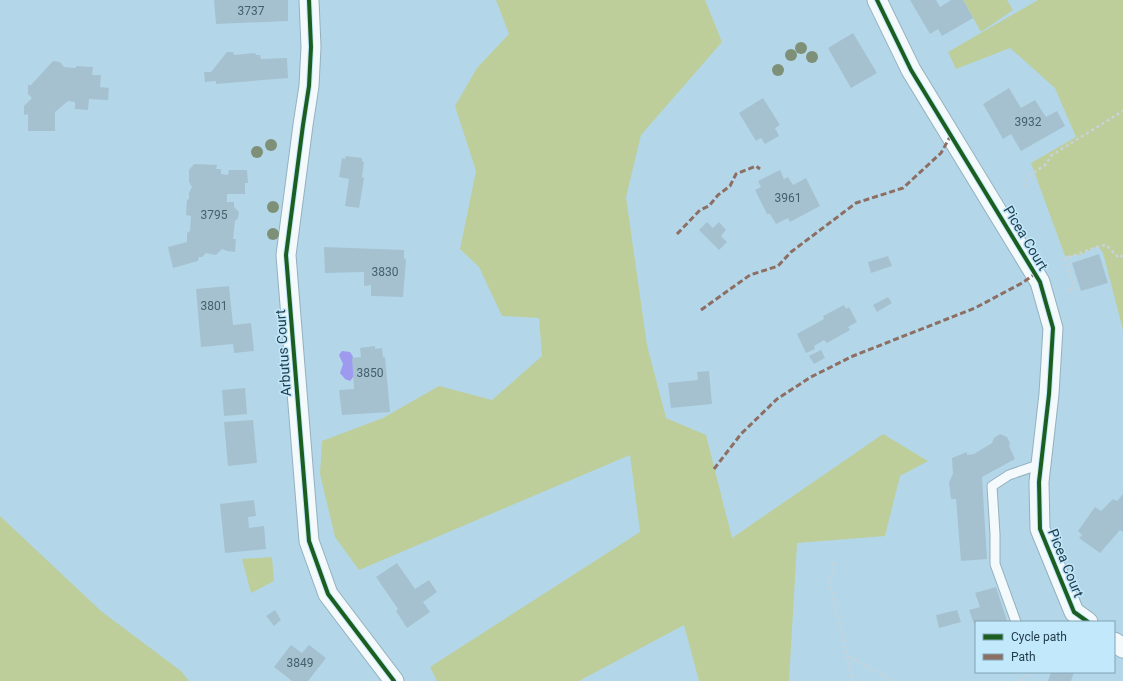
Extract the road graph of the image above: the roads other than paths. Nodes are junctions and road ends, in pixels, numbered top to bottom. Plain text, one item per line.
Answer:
1 (309, 0) edge
2 (877, 0) edge
3 (1041, 464) junction
4 (1016, 621) edge
5 (1085, 621) edge
6 (394, 681) edge

1 - 6 street, Arbutus Court
2 - 3 street, Picea Court
3 - 4 lane
3 - 5 street, Picea Court

